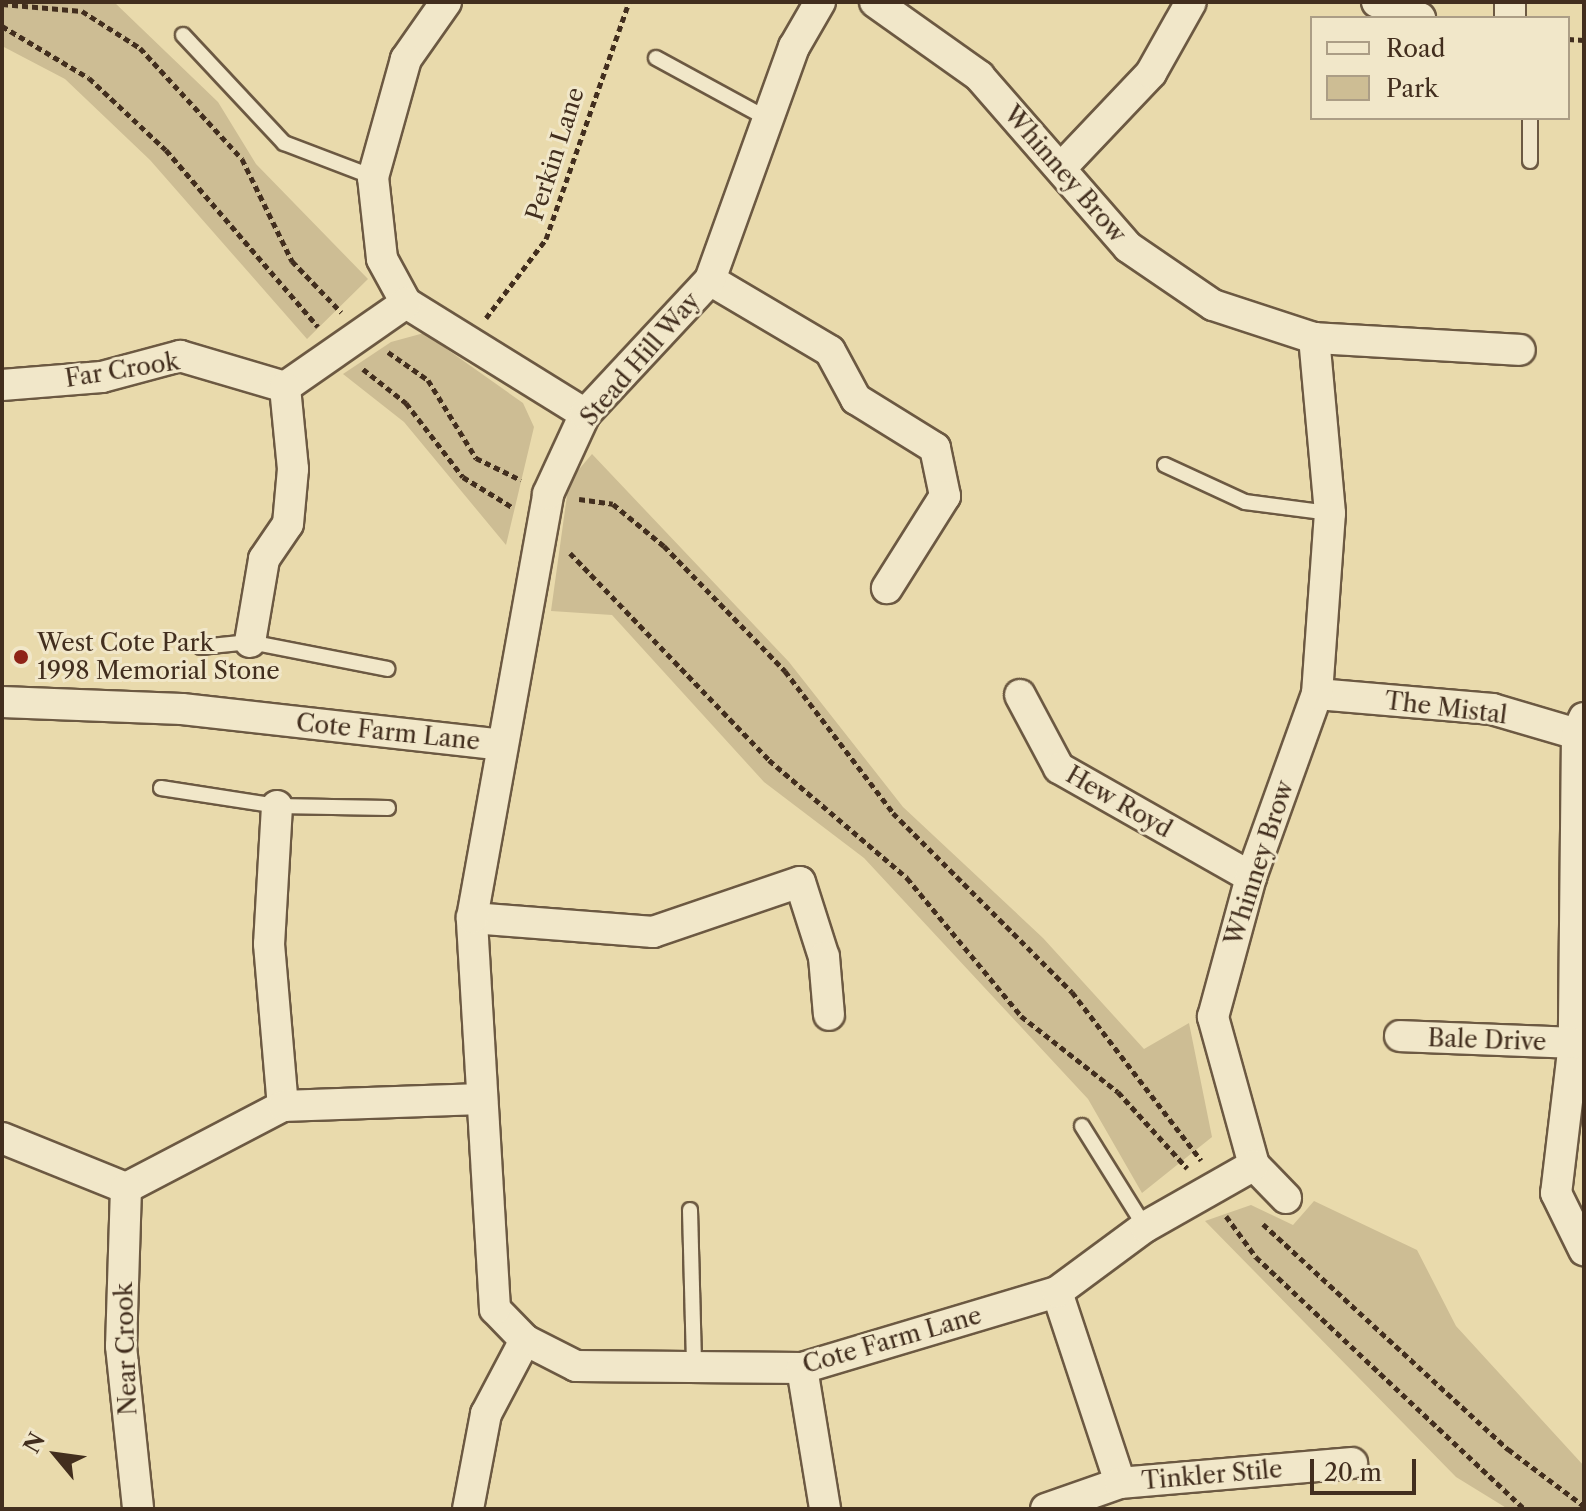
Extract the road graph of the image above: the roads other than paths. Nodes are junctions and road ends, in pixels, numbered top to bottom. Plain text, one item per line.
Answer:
1 (446, 2) edge
2 (820, 2) edge
3 (875, 2) edge
4 (1191, 2) edge
5 (1377, 2) edge
6 (1415, 16) edge
7 (183, 35) dead end
8 (656, 58) dead end
9 (766, 118) junction
10 (1530, 120) edge
11 (1530, 161) dead end
12 (1061, 168) junction
13 (373, 177) junction
14 (710, 280) junction
15 (406, 303) junction
16 (1314, 338) junction
17 (1520, 350) dead end
18 (2, 385) edge
19 (285, 387) junction
20 (585, 414) junction
21 (1165, 465) dead end
22 (1330, 513) junction
23 (887, 588) dead end
24 (250, 642) junction
25 (201, 647) dead end
26 (387, 669) dead end
27 (1317, 694) junction
28 (1020, 695) dead end
29 (2, 702) edge
30 (1580, 726) edge
31 (501, 745) junction
32 (161, 788) dead end
33 (277, 806) junction
34 (388, 808) dead end
35 (1579, 874) edge
36 (1251, 877) junction
37 (472, 918) junction
38 (829, 1015) dead end
39 (1400, 1036) dead end
40 (1574, 1043) junction
41 (481, 1099) junction
42 (283, 1106) junction
43 (1082, 1126) dead end
44 (2, 1138) edge
45 (1254, 1165) junction
46 (126, 1188) junction
47 (1286, 1198) dead end
48 (690, 1210) dead end
49 (1145, 1227) junction
50 (1584, 1250) edge
51 (1057, 1292) junction
52 (525, 1340) junction
53 (694, 1367) junction
54 (802, 1368) junction
55 (1352, 1463) dead end
56 (1120, 1483) junction
57 (138, 1509) edge
58 (468, 1509) edge
59 (825, 1509) edge
60 (1046, 1509) edge

1 - 13 street
2 - 9 street, Stead Hill Way
3 - 12 street, Whinney Brow
4 - 12 street
5 - 6 street
7 - 13 lane
8 - 9 lane
9 - 14 street, Stead Hill Way
10 - 11 lane
12 - 16 street, Whinney Brow
13 - 15 street
14 - 20 street, Stead Hill Way
14 - 23 street
15 - 19 street
15 - 20 street
16 - 17 street, Whinney Brow
16 - 22 street, Whinney Brow
18 - 19 street, Far Crook
19 - 24 street
20 - 31 street, Stead Hill Way
21 - 22 lane
22 - 27 street, Whinney Brow
24 - 25 lane
24 - 26 lane
27 - 30 street, The Mistal
27 - 36 street, Whinney Brow
28 - 36 street, Hew Royd
29 - 31 street, Cote Farm Lane
30 - 35 street, The Mistal
31 - 37 street, Cote Farm Lane
32 - 33 lane
33 - 34 lane
33 - 42 street
35 - 40 street, The Mistal
36 - 45 street, Whinney Brow
37 - 38 street
37 - 41 street, Cote Farm Lane
39 - 40 street, Bale Drive
40 - 50 street, The Mistal
41 - 42 street
41 - 52 street, Cote Farm Lane
42 - 46 street
43 - 49 lane
44 - 46 street
45 - 47 street, Whinney Brow
45 - 49 street, Cote Farm Lane
46 - 57 street, Near Crook
48 - 53 lane
49 - 51 street, Cote Farm Lane
51 - 54 street, Cote Farm Lane
51 - 56 street, Tinkler Stile
52 - 53 street, Cote Farm Lane
52 - 58 street
53 - 54 street, Cote Farm Lane
54 - 59 street
55 - 56 street, Tinkler Stile
56 - 60 street, Tinkler Stile

